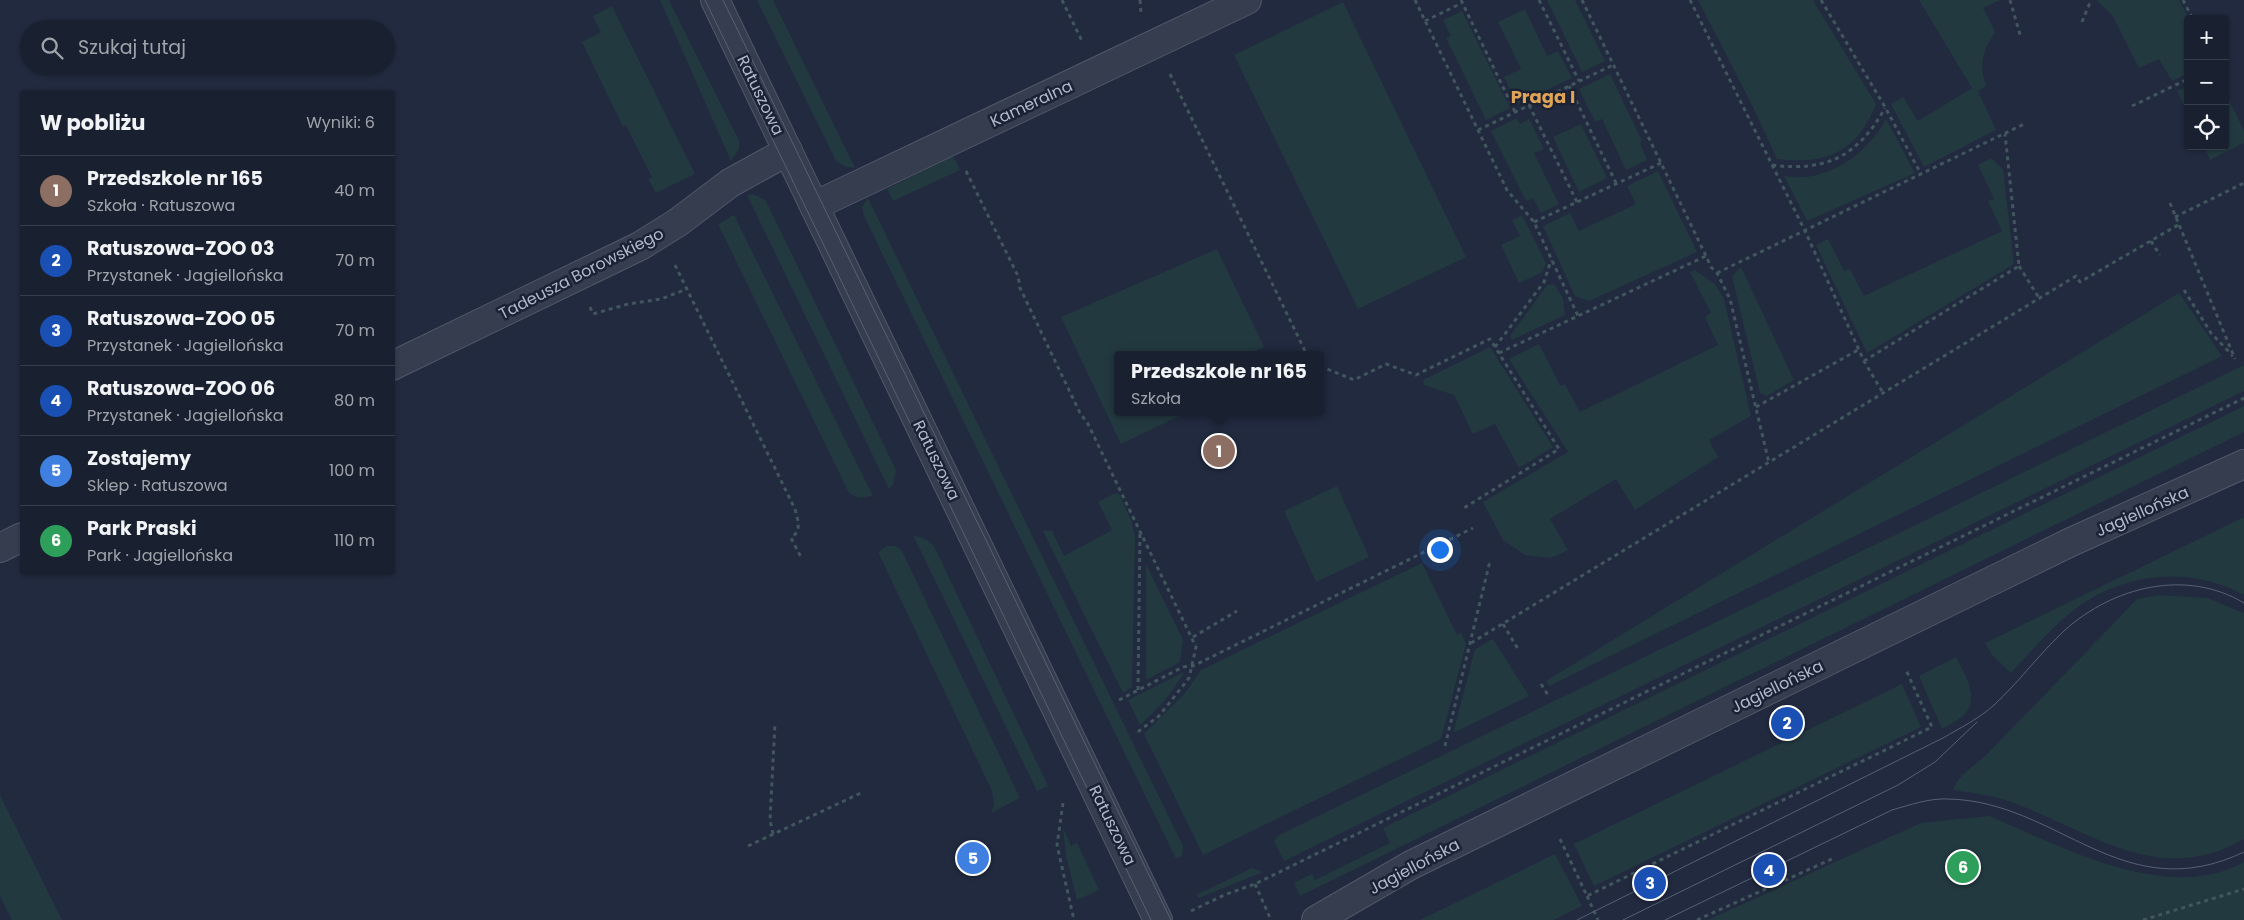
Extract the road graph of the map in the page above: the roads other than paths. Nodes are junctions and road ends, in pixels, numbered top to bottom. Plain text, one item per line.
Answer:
1 (715, 0) edge
2 (1247, 0) edge
3 (788, 151) junction
4 (814, 206) junction
5 (395, 365) edge
6 (2244, 464) edge
7 (20, 538) edge
8 (0, 548) edge
9 (1158, 920) edge
10 (1316, 920) edge

1 - 3 street, Ratuszowa
2 - 4 street, Kameralna
3 - 4 street, Ratuszowa
3 - 5 street, Tadeusza Borowskiego
4 - 9 street, Ratuszowa
6 - 10 street, Jagiellońska
7 - 8 street

